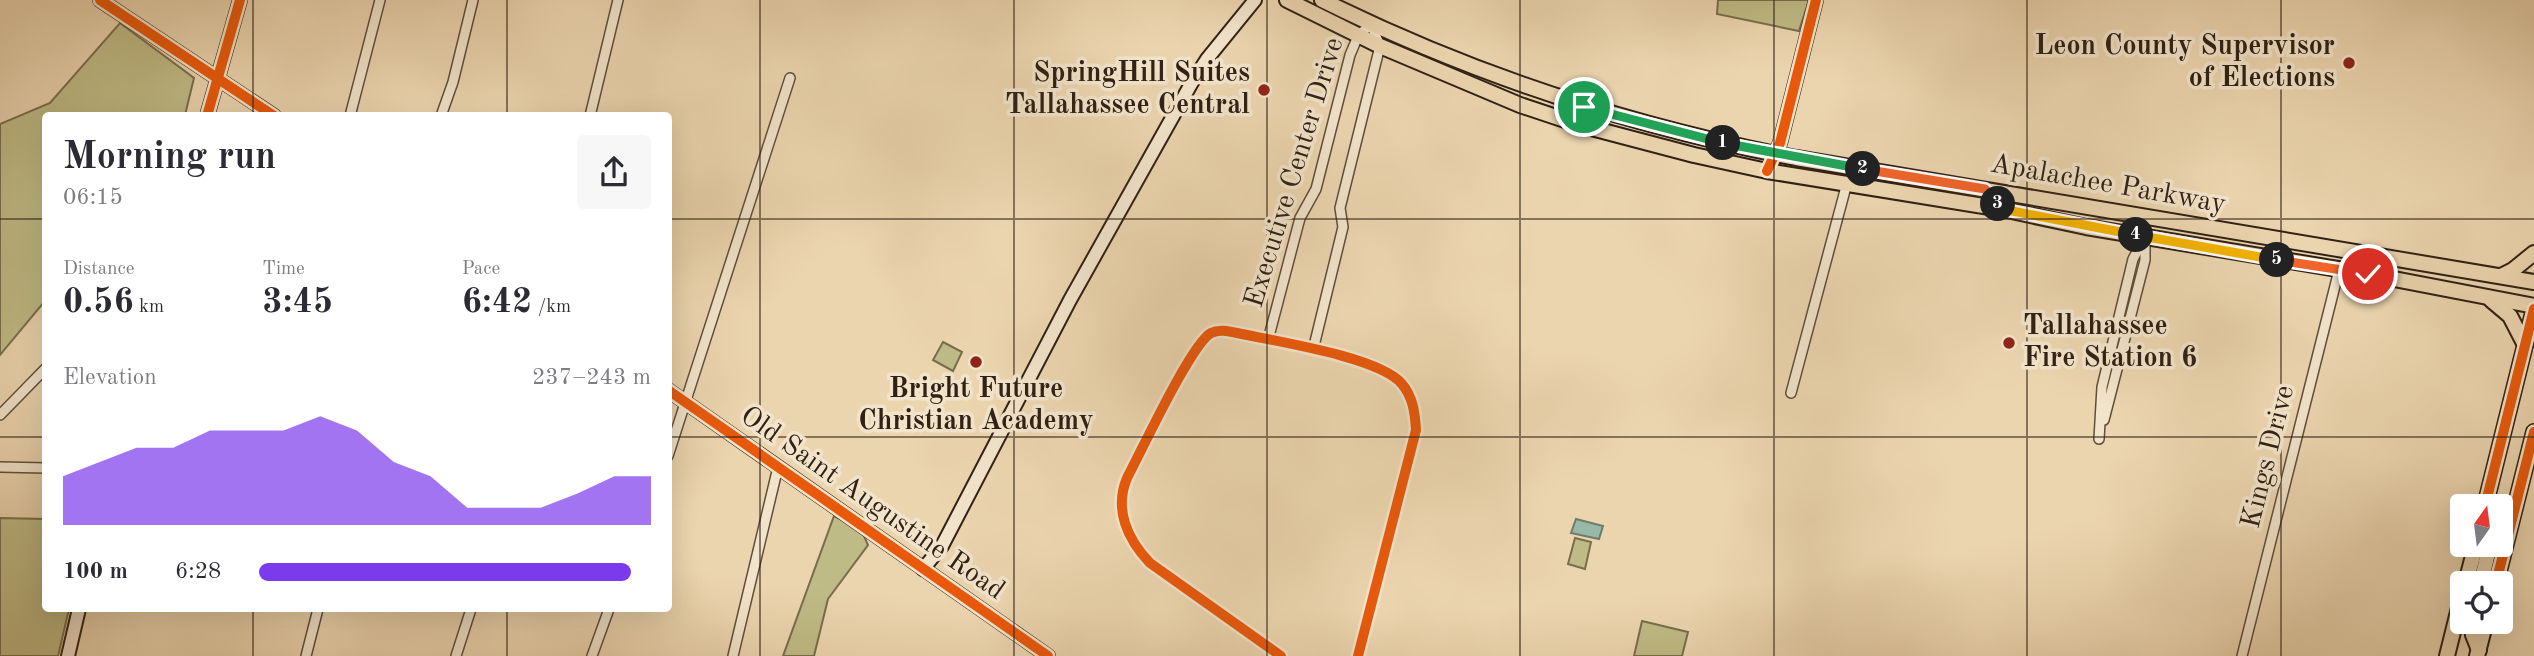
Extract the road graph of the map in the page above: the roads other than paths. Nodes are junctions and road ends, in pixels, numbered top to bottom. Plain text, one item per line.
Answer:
1 (100, 0) edge
2 (240, 0) edge
3 (380, 0) edge
4 (473, 0) edge
5 (618, 0) edge
6 (1255, 0) edge
7 (1287, 0) edge
8 (1322, 0) edge
9 (1816, 0) edge
10 (1371, 24) junction
11 (1358, 36) junction
12 (1380, 46) junction
13 (790, 78) dead end
14 (217, 79) junction
15 (1584, 107) junction
16 (209, 112) edge
17 (268, 112) edge
18 (351, 112) edge
19 (443, 112) edge
20 (591, 112) edge
21 (1546, 114) junction
22 (1775, 154) junction
23 (1767, 171) junction
24 (1847, 183) junction
25 (1985, 189) junction
26 (2044, 199) junction
27 (2002, 209) junction
28 (2149, 217) junction
29 (2145, 237) junction
30 (2335, 248) junction
31 (2534, 253) edge
32 (2315, 266) junction
33 (2339, 270) junction
34 (2501, 276) junction
35 (2534, 282) edge
36 (2489, 298) junction
37 (2534, 307) edge
38 (1268, 340) junction
39 (2525, 345) junction
40 (1313, 350) junction
41 (42, 372) edge
42 (672, 393) edge
43 (1791, 393) dead end
44 (685, 401) junction
45 (0, 415) edge
46 (2534, 432) edge
47 (672, 443) edge
48 (0, 467) edge
49 (778, 467) junction
50 (42, 468) edge
51 (2488, 494) edge
52 (923, 569) junction
53 (2499, 571) edge
54 (78, 612) edge
55 (317, 612) edge
56 (470, 612) edge
57 (608, 612) edge
58 (2452, 634) edge
59 (2473, 634) edge
60 (2483, 634) edge
61 (2478, 653) edge
62 (68, 656) edge
63 (306, 656) edge
64 (456, 656) edge
65 (592, 656) edge
66 (733, 656) edge
67 (1048, 656) edge
68 (1282, 656) edge
69 (1358, 656) edge
70 (2242, 656) edge
71 (2447, 656) edge

1 - 14 street
2 - 14 street
3 - 18 street
4 - 19 street
5 - 20 street
6 - 52 street
7 - 11 main road, Apalachee Parkway
8 - 10 main road, Apalachee Parkway
9 - 22 street
10 - 11 street, Executive Center Drive
10 - 12 street, Executive Center Drive
10 - 15 main road, Apalachee Parkway
11 - 12 main road, Apalachee Parkway
11 - 38 street, Executive Center Drive
12 - 21 main road, Apalachee Parkway
12 - 40 street, Executive Center Drive
13 - 44 street
14 - 16 street
14 - 17 street
15 - 21 main road
15 - 22 main road, Apalachee Parkway
21 - 23 main road, Apalachee Parkway
22 - 23 street
22 - 25 main road, Apalachee Parkway
23 - 24 main road, Apalachee Parkway
24 - 27 main road, Apalachee Parkway
24 - 43 street
25 - 26 main road, Apalachee Parkway
25 - 27 main road
26 - 27 main road
26 - 28 main road, Apalachee Parkway
27 - 29 main road, Apalachee Parkway
28 - 29 main road
28 - 30 main road, Apalachee Parkway
29 - 29 street
29 - 32 main road, Apalachee Parkway
30 - 32 main road
30 - 34 main road, Apalachee Parkway
31 - 34 main road
32 - 33 main road, Apalachee Parkway
33 - 36 main road, Apalachee Parkway
33 - 70 street, Kings Drive
34 - 35 main road, Apalachee Parkway
36 - 37 main road, Apalachee Parkway
36 - 39 main road
37 - 39 main road
38 - 40 street
38 - 68 street
39 - 51 main road
40 - 69 street
41 - 45 street
42 - 44 street, Old Saint Augustine Road
44 - 47 street
44 - 49 street, Old Saint Augustine Road
46 - 53 main road
48 - 50 street
49 - 52 street, Old Saint Augustine Road
49 - 66 street
52 - 67 street, Old Saint Augustine Road
54 - 62 street
55 - 63 street
56 - 64 street
57 - 65 street
58 - 71 main road
59 - 61 main road
60 - 61 main road

